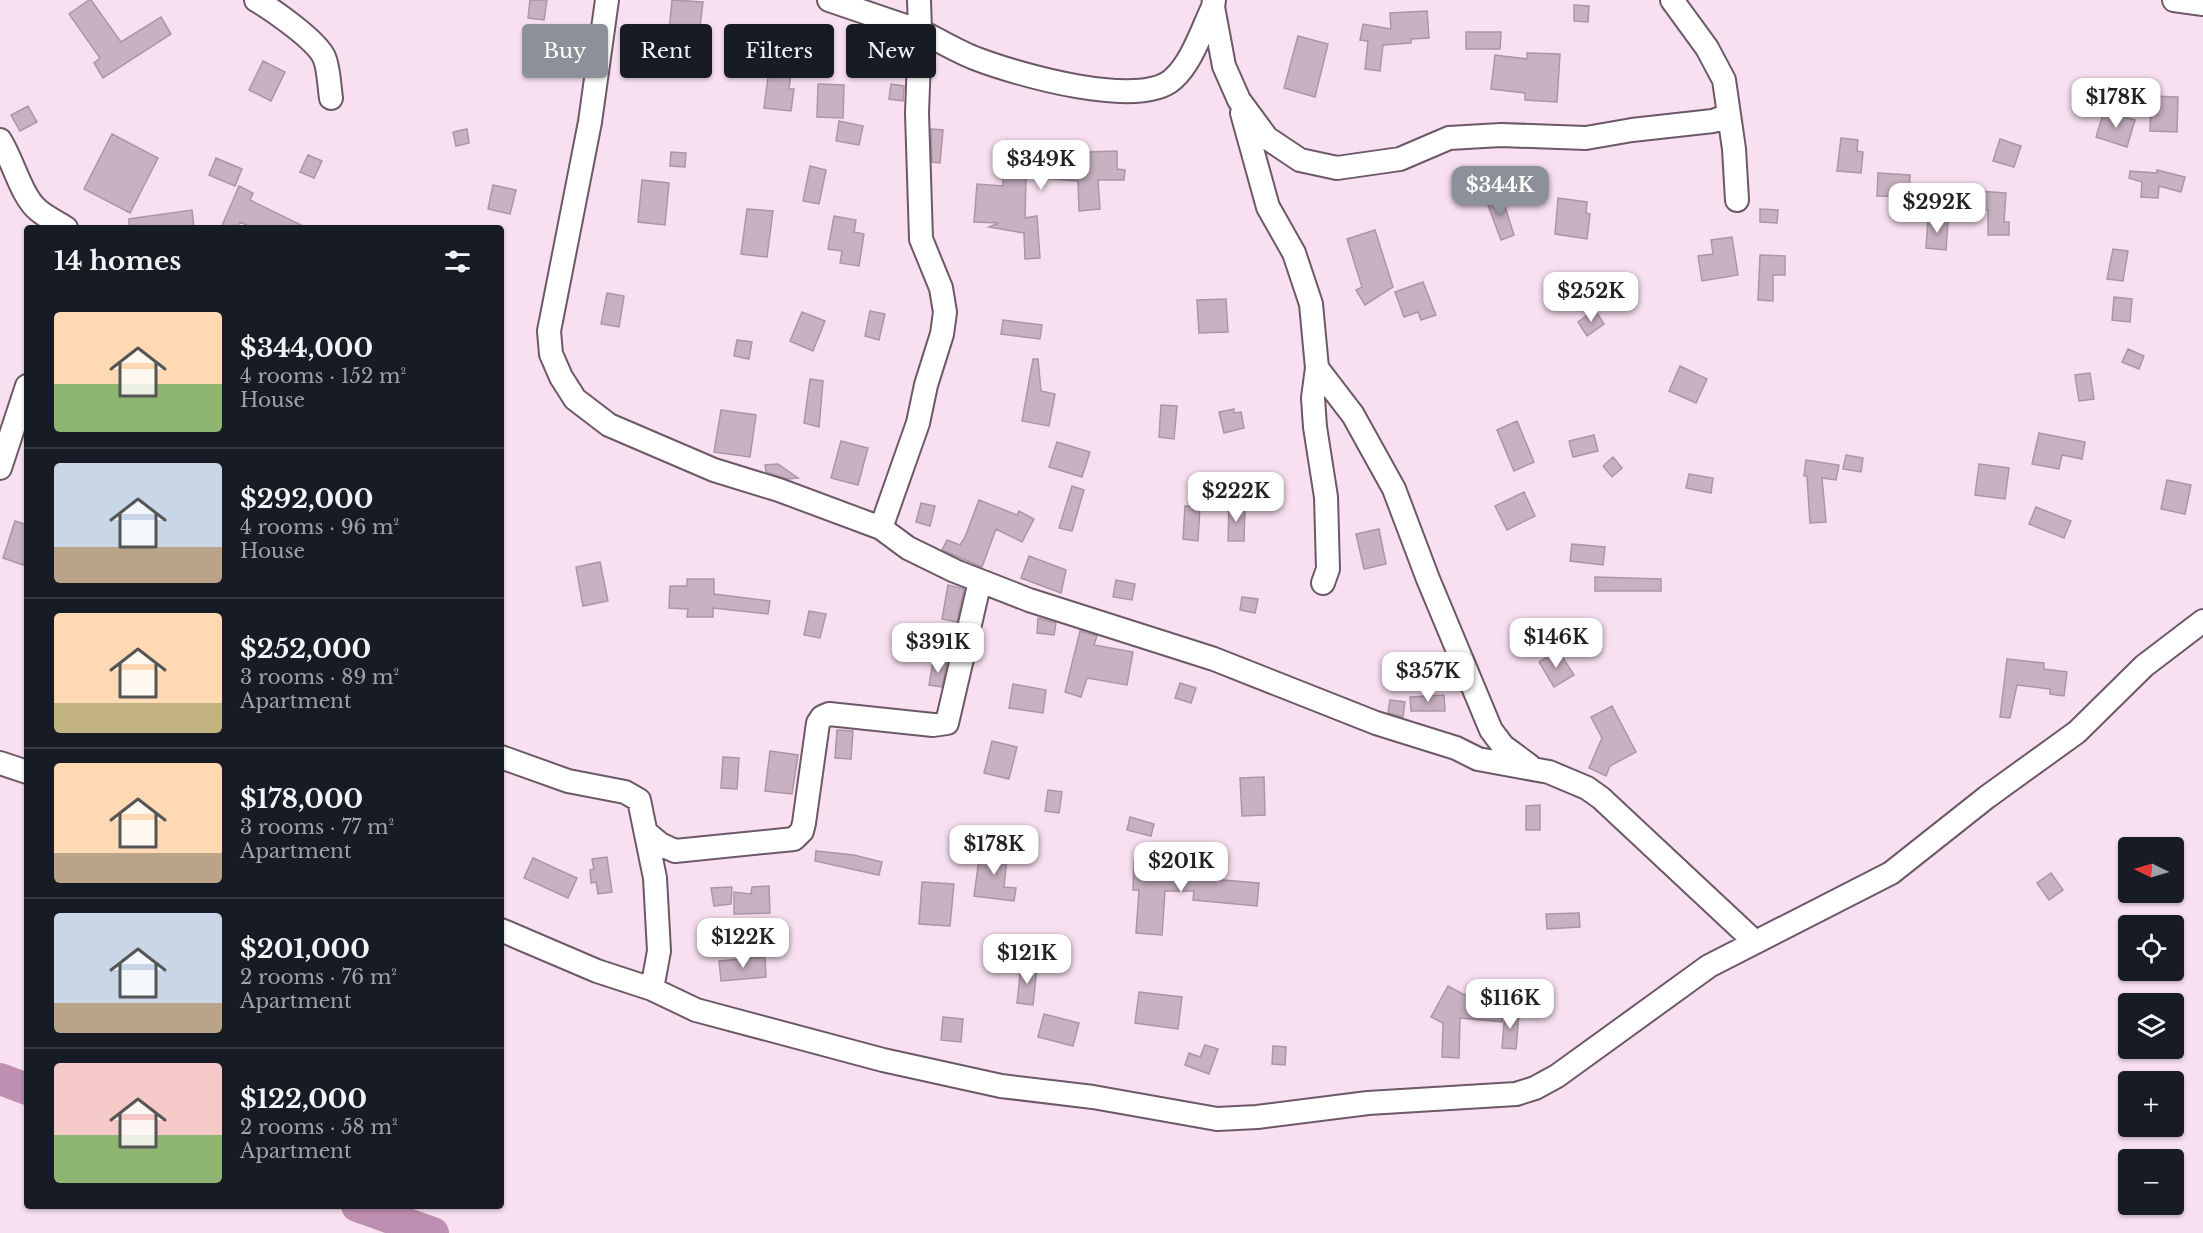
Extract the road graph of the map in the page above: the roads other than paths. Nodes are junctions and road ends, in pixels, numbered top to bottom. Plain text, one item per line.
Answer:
1 (256, 0) edge
2 (607, 0) edge
3 (829, 0) edge
4 (920, 0) edge
5 (1672, 0) edge
6 (2174, 0) edge
7 (1213, 4) edge
8 (2203, 4) edge
9 (899, 24) edge
10 (920, 24) edge
11 (936, 39) edge
12 (918, 78) edge
13 (331, 98) dead end
14 (1239, 100) junction
15 (1729, 115) junction
16 (4, 153) edge
17 (1737, 200) dead end
18 (61, 225) edge
19 (1317, 368) junction
20 (24, 395) edge
21 (0, 468) edge
22 (881, 528) junction
23 (980, 581) junction
24 (1323, 583) dead end
25 (2203, 621) edge
26 (504, 758) edge
27 (0, 763) edge
28 (1532, 768) junction
29 (24, 771) edge
30 (648, 834) junction
31 (504, 931) edge
32 (1754, 941) junction
33 (652, 989) junction

1 - 13 street
2 - 22 street
3 - 9 street
4 - 10 street
5 - 15 street
6 - 8 street
7 - 11 street
7 - 14 street
12 - 22 street
14 - 15 street
14 - 19 street
15 - 17 street
16 - 18 street
19 - 24 street
19 - 28 street
20 - 21 street
22 - 23 street
23 - 28 street
23 - 30 street
25 - 32 street
26 - 30 street
27 - 29 street
28 - 32 street
30 - 33 street
31 - 33 street
32 - 33 street

